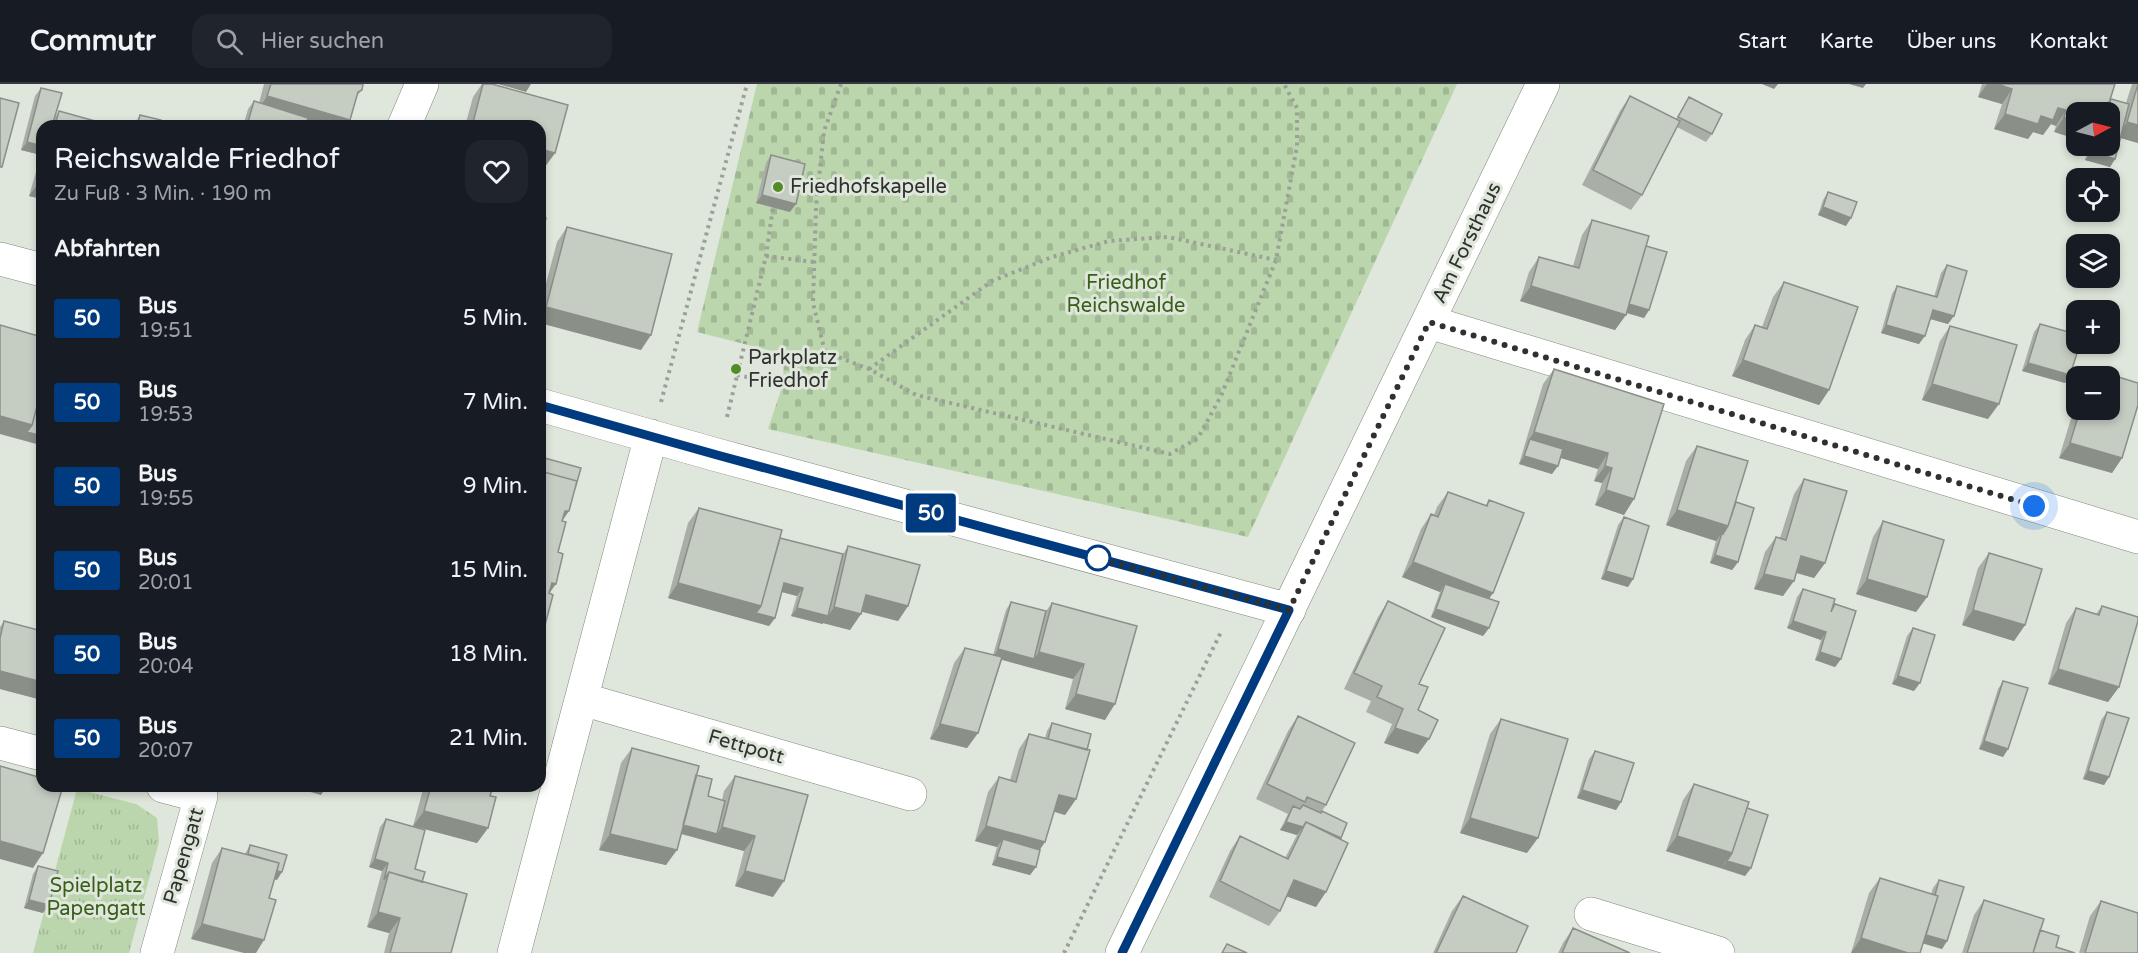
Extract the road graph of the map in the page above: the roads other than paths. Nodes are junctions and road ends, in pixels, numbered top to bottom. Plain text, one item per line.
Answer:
1 (422, 84) edge
2 (1543, 84) edge
3 (407, 120) edge
4 (0, 259) edge
5 (36, 268) edge
6 (1429, 322) junction
7 (546, 407) edge
8 (651, 436) junction
9 (2138, 537) edge
10 (1289, 610) junction
11 (582, 699) junction
12 (0, 743) edge
13 (36, 752) edge
14 (186, 792) edge
15 (910, 794) dead end
16 (1592, 914) dead end
17 (157, 953) edge
18 (514, 953) edge
19 (1122, 953) edge
20 (1718, 953) edge

1 - 3 street
2 - 6 street, Am Forsthaus
4 - 5 street
6 - 9 street
6 - 10 street, Am Forsthaus
7 - 8 street
8 - 10 street
8 - 11 street
10 - 19 street, Am Forsthaus
11 - 15 street, Fettpott
11 - 18 street
12 - 13 street
14 - 17 street, Papengatt
16 - 20 street

